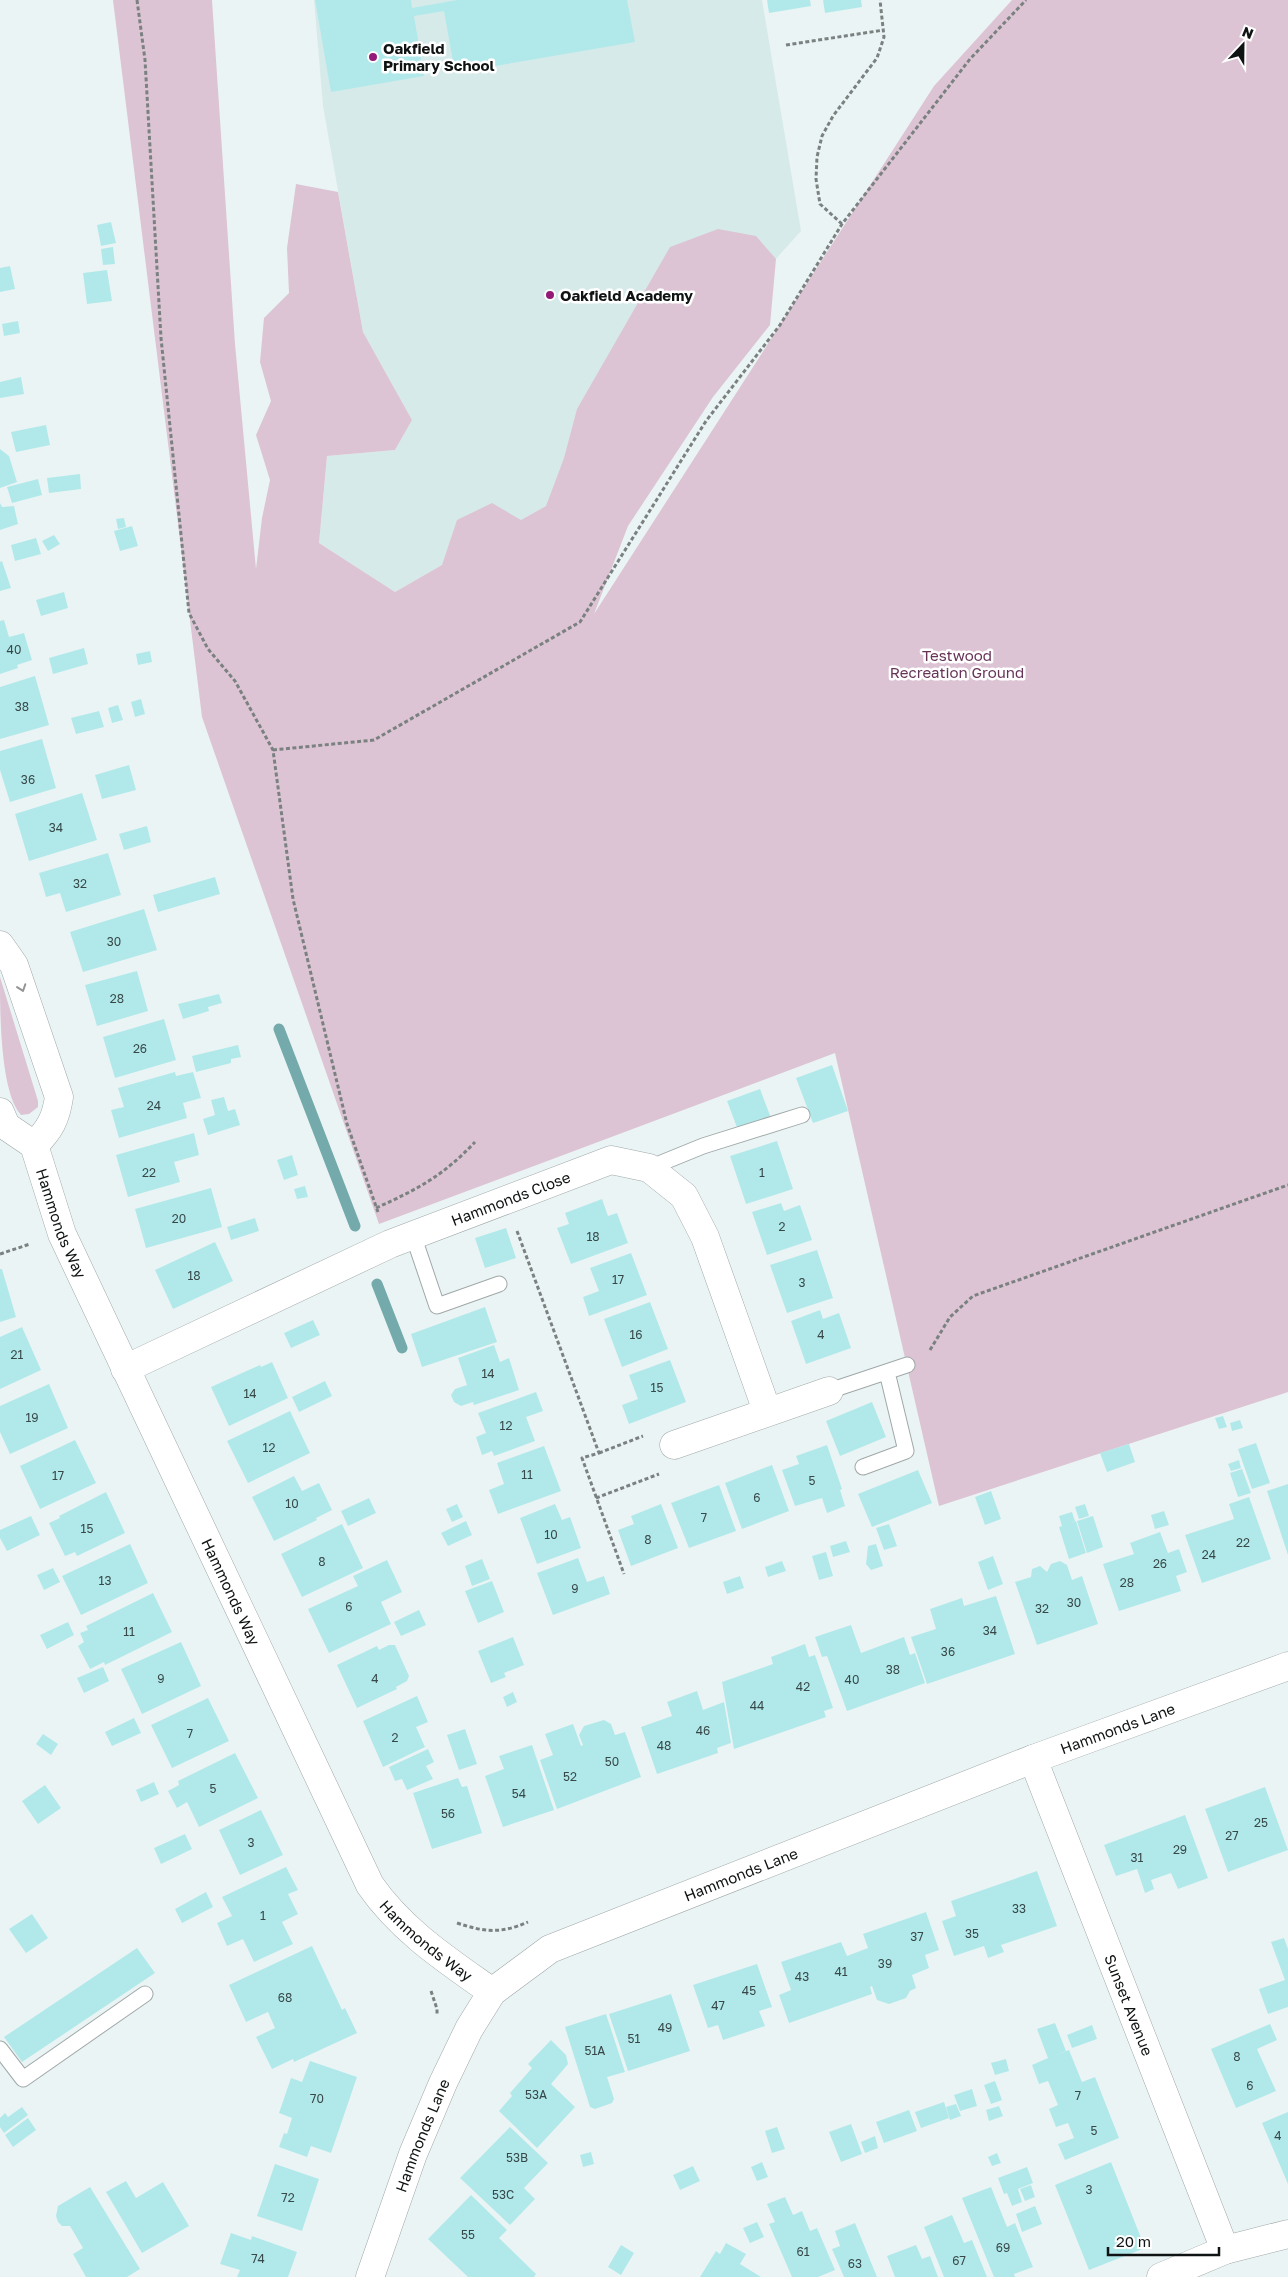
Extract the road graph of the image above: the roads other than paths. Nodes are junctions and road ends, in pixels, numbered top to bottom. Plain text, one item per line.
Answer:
1 (0, 945) edge
2 (0, 1112) edge
3 (802, 1115) dead end
4 (34, 1145) junction
5 (649, 1168) junction
6 (401, 1240) junction
7 (499, 1284) dead end
8 (906, 1365) road end
9 (126, 1369) junction
10 (888, 1372) junction
11 (829, 1391) joint
12 (768, 1411) junction
13 (674, 1445) road end
14 (863, 1467) dead end
15 (1288, 1666) edge
16 (1033, 1759) junction
17 (492, 1992) junction
18 (145, 1994) dead end
19 (0, 2049) edge
20 (1288, 2234) edge
21 (1225, 2250) junction
22 (370, 2277) edge
23 (1161, 2277) edge

1 -> 4 street
2 - 4 street
3 - 5 lane
4 - 9 street, Hammonds Way
5 - 6 street, Hammonds Close
5 - 12 street, Hammonds Close
6 - 7 lane
6 - 9 street, Hammonds Close
8 - 10 lane
9 - 17 street, Hammonds Way
10 - 11 lane
10 - 14 lane
11 - 12 street
12 - 13 street
15 - 16 street, Hammonds Lane
16 - 17 street, Hammonds Lane
16 - 21 street, Sunset Avenue
17 - 22 street, Hammonds Lane
18 - 19 lane
20 - 21 street
21 - 23 street

